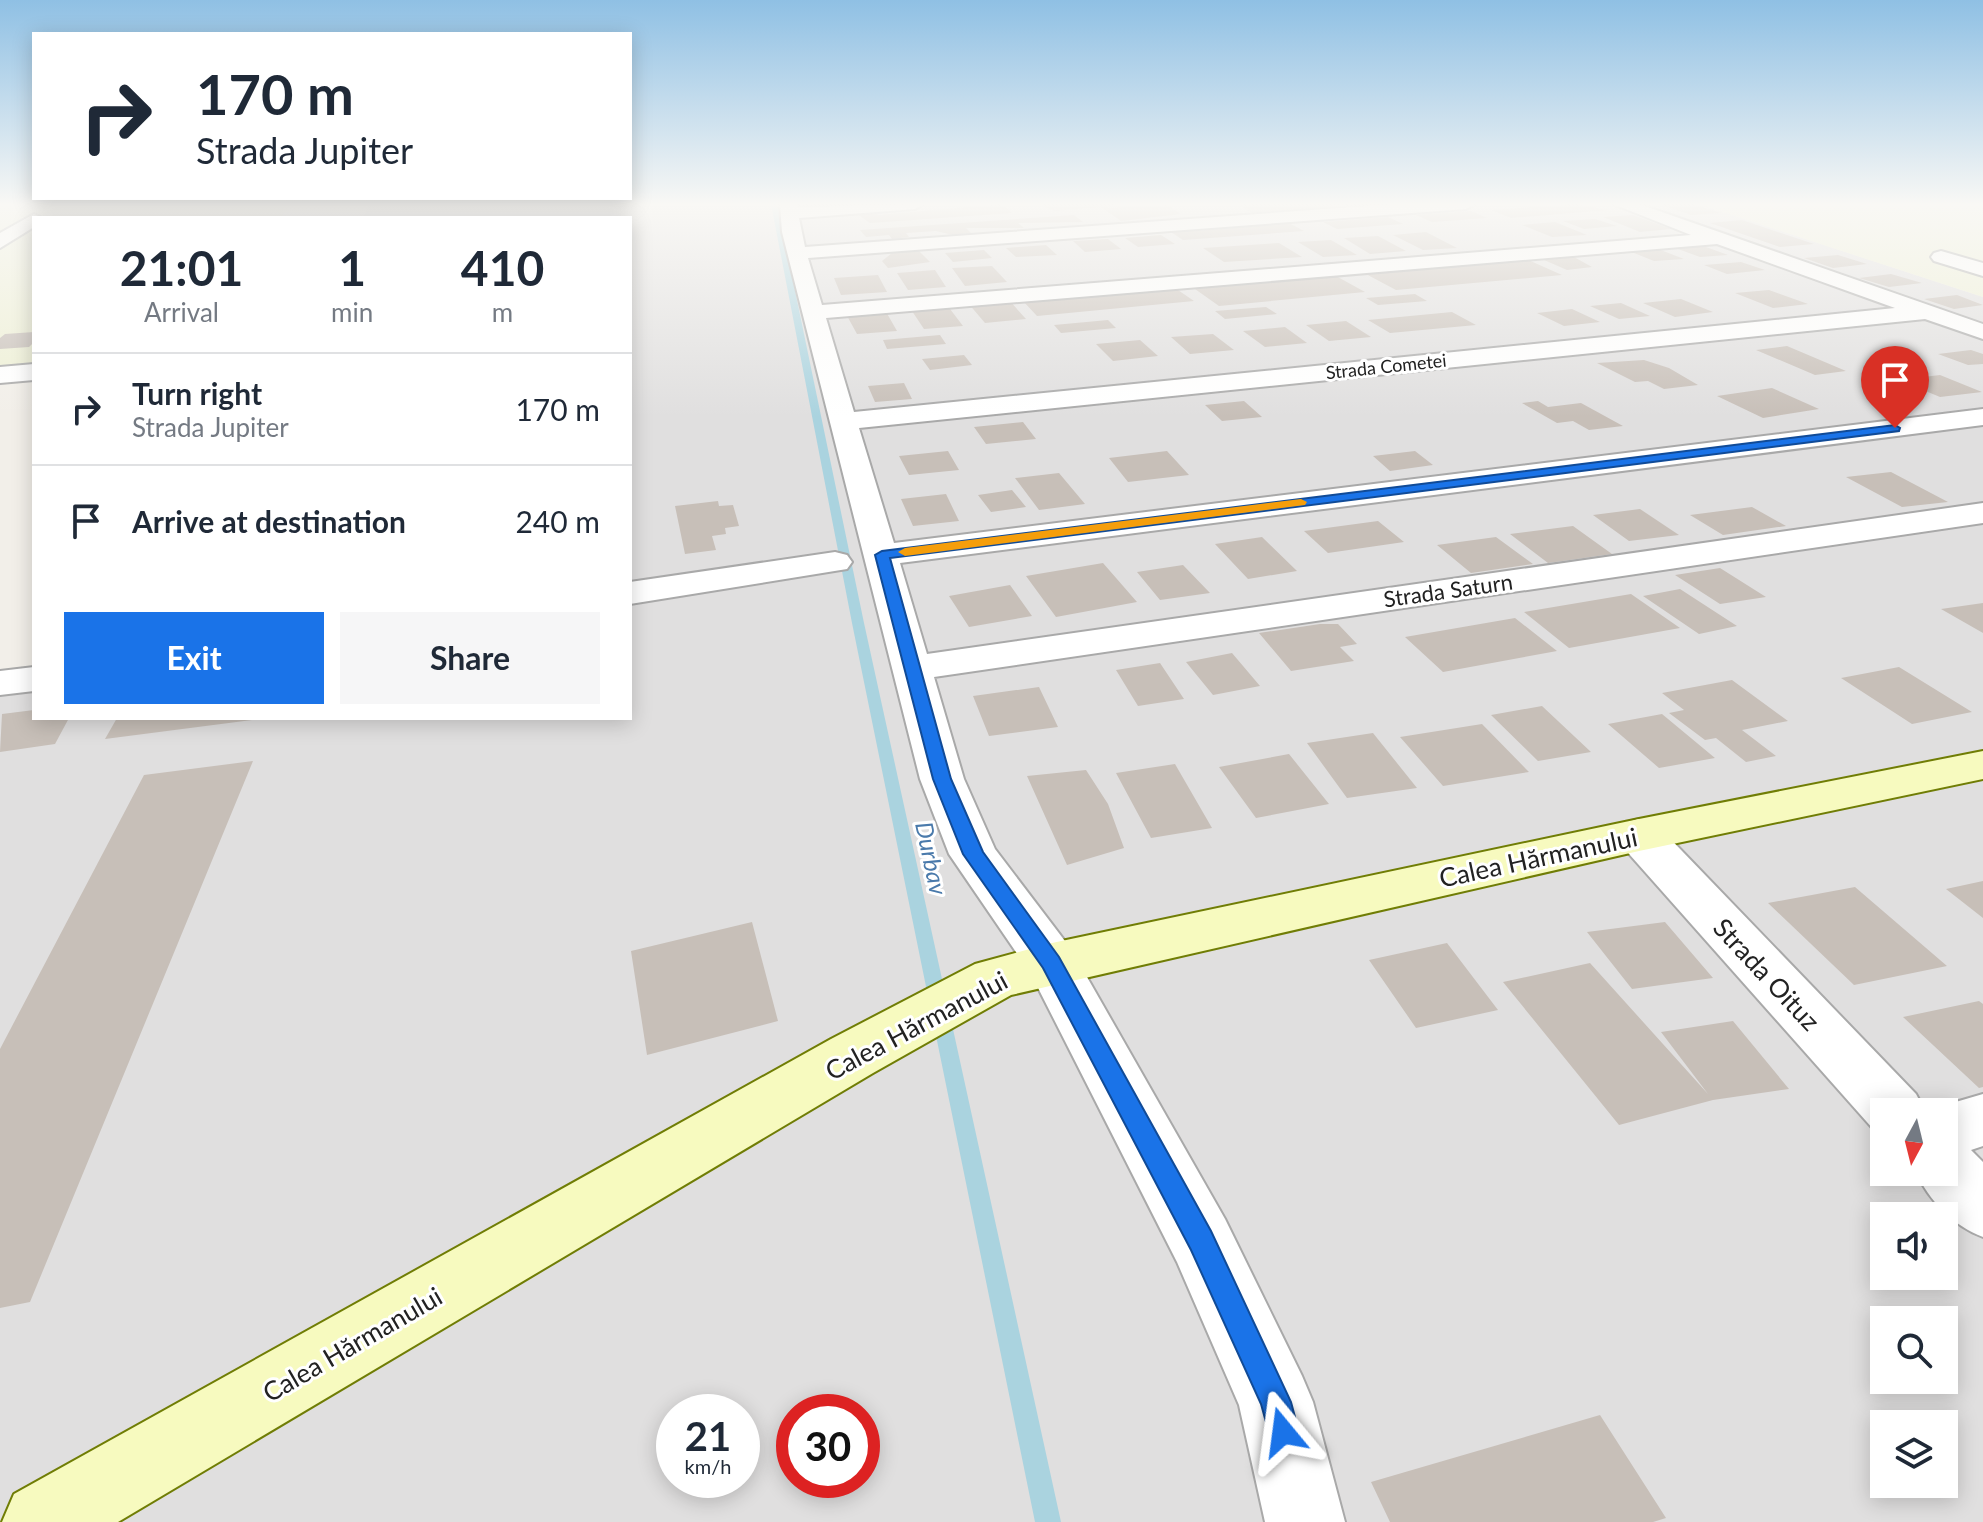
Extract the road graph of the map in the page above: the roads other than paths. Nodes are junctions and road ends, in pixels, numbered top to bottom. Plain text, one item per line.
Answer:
1 (803, 275) edge
2 (1267, 275) edge
3 (1824, 275) edge
4 (814, 312) junction
5 (1927, 312) junction
6 (1983, 332) edge
7 (32, 372) edge
8 (0, 375) edge
9 (1983, 417) edge
10 (845, 421) junction
11 (1983, 513) edge
12 (882, 555) junction
13 (835, 562) dead end
14 (632, 593) edge
15 (913, 668) junction
16 (32, 679) edge
17 (0, 683) edge
18 (1983, 765) edge
19 (1639, 835) junction
20 (1023, 971) junction
21 (1882, 1098) edge
22 (1983, 1120) edge
23 (1958, 1127) edge
24 (1958, 1180) edge
25 (1983, 1207) edge
26 (42, 1522) edge
27 (1305, 1522) edge

1 - 4 street
2 - 4 street
3 - 5 street
4 - 10 street
5 - 6 street
5 - 10 street, Strada Cometei
7 - 8 street
9 - 12 street
10 - 12 street
11 - 15 street, Strada Saturn
12 - 15 street
13 - 14 street
15 - 20 street
16 - 17 street
18 - 19 street, Calea Hărmanului
19 - 20 street, Calea Hărmanului
19 - 21 street, Strada Oituz
20 - 26 street, Calea Hărmanului
20 - 27 street
22 - 23 street
24 - 25 street

